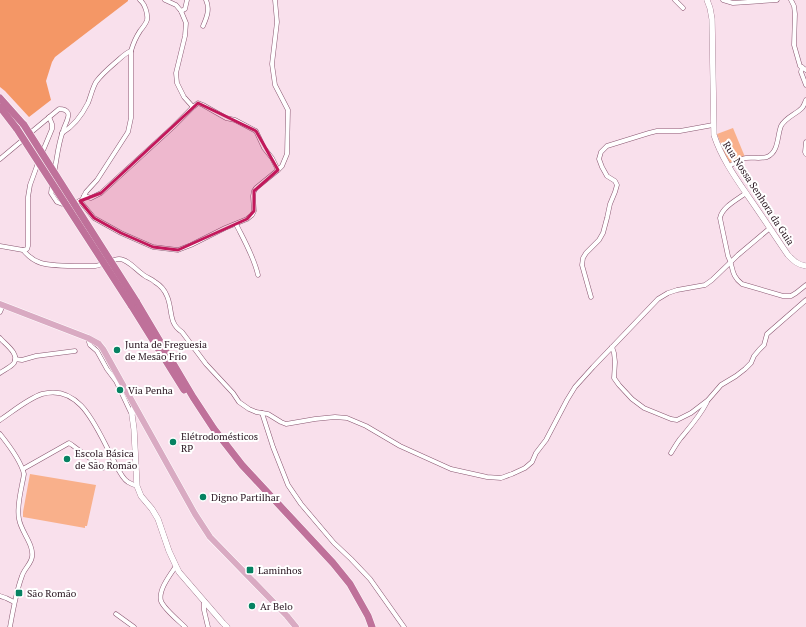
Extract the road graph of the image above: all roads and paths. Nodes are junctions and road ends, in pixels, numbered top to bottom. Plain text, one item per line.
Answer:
1 (140, 0) edge
2 (165, 0) edge
3 (187, 0) edge
4 (206, 0) edge
5 (275, 0) edge
6 (675, 0) edge
7 (708, 0) edge
8 (723, 0) edge
9 (777, 0) edge
10 (791, 0) edge
11 (683, 8) dead end
12 (182, 11) junction
13 (203, 26) dead end
14 (131, 51) junction
15 (804, 69) edge
16 (806, 86) edge
17 (0, 98) edge
18 (806, 100) edge
19 (0, 107) edge
20 (193, 107) junction
21 (49, 117) junction
22 (713, 125) junction
23 (62, 134) junction
24 (806, 142) edge
25 (806, 154) edge
26 (0, 159) edge
27 (729, 166) junction
28 (278, 170) junction
29 (746, 193) junction
30 (84, 196) junction
31 (80, 200) junction
32 (236, 224) junction
33 (770, 228) junction
34 (0, 246) edge
35 (24, 250) junction
36 (731, 261) junction
37 (806, 267) edge
38 (258, 274) dead end
39 (806, 285) edge
40 (591, 297) dead end
41 (806, 300) edge
42 (134, 303) junction
43 (1, 304) edge
44 (0, 312) edge
45 (0, 338) edge
46 (88, 338) junction
47 (612, 347) junction
48 (75, 351) dead end
49 (15, 359) junction
50 (0, 373) edge
51 (708, 400) junction
52 (134, 405) junction
53 (262, 413) junction
54 (132, 415) junction
55 (140, 416) junction
56 (0, 420) edge
57 (136, 421) junction
58 (144, 422) junction
59 (134, 429) junction
60 (0, 434) edge
61 (671, 453) dead end
62 (103, 468) dead end
63 (23, 469) junction
64 (137, 486) junction
65 (176, 566) junction
66 (0, 596) edge
67 (204, 601) junction
68 (14, 602) junction
69 (116, 614) dead end
70 (10, 627) edge
71 (134, 627) edge
72 (185, 627) edge
73 (208, 627) edge
74 (227, 627) edge
75 (296, 627) edge
76 (367, 627) edge
77 (372, 627) edge
78 (404, 627) edge

1 - 14 street
2 - 12 street
3 - 12 street
4 - 13 street
5 - 28 street
6 - 11 street
7 - 22 main road, Rua Nossa Senhora da Guia
8 - 9 street
10 - 15 street
12 - 20 street
14 - 23 street
14 - 30 street
15 - 16 street
17 - 42 highway, bridge
18 - 27 street
19 - 42 highway, bridge
20 - 28 street
20 - 30 street
21 - 23 street
21 - 26 street
21 - 35 street
22 - 27 main road, Rua Nossa Senhora da Guia
22 - 40 street
23 - 31 street
24 - 25 street
27 - 29 main road, Rua Nossa Senhora da Guia
28 - 32 street
29 - 33 main road, Rua Nossa Senhora da Guia
29 - 36 street
30 - 31 street
31 - 32 street
32 - 38 street
33 - 36 street
33 - 37 main road, Rua Nossa Senhora da Guia
34 - 35 street
35 - 53 street
36 - 39 street
36 - 47 street
41 - 51 street
42 - 76 highway
42 - 77 highway
43 - 44 street
43 - 46 main road
45 - 49 street
46 - 52 main road
46 - 54 street
47 - 51 street
47 - 53 street
48 - 49 street
49 - 50 street
51 - 61 street
52 - 54 main road
52 - 55 main road
53 - 78 street
54 - 57 street
54 - 59 main road
55 - 57 main road
55 - 58 main road
56 - 64 street
57 - 58 main road
57 - 59 main road
58 - 75 main road
59 - 64 main road
60 - 63 street
62 - 63 street
63 - 68 street
64 - 65 main road
65 - 67 main road
65 - 72 street
66 - 68 street
67 - 73 street
67 - 74 main road
68 - 70 street
69 - 71 street

